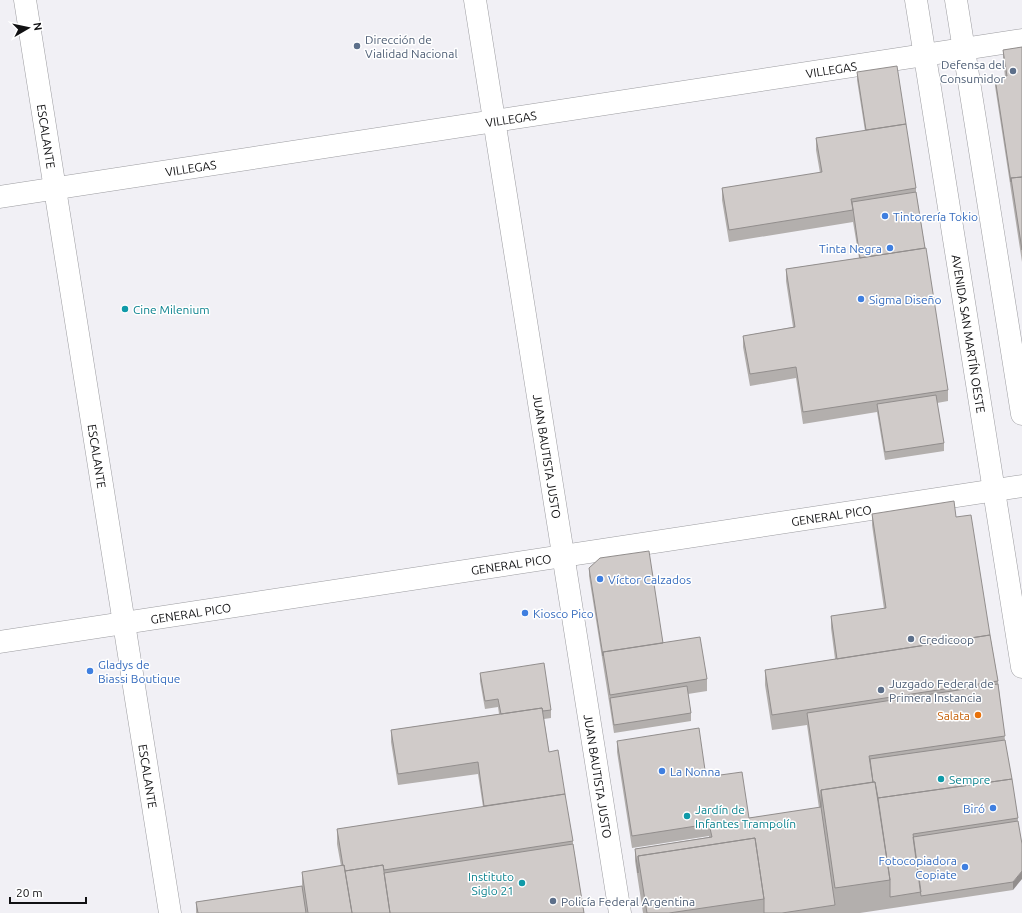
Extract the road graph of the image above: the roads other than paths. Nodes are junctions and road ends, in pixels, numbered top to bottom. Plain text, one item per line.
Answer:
1 (25, 0) edge
2 (475, 0) edge
3 (916, 0) edge
4 (956, 0) edge
5 (1022, 40) edge
6 (964, 49) junction
7 (924, 55) junction
8 (494, 121) junction
9 (55, 189) junction
10 (0, 197) edge
11 (1022, 414) edge
12 (1022, 486) edge
13 (994, 490) junction
14 (563, 556) junction
15 (124, 623) junction
16 (0, 642) edge
17 (1022, 667) edge
18 (170, 913) edge
19 (620, 913) edge

1 - 9 street, ESCALANTE
2 - 8 street, JUAN BAUTISTA JUSTO
3 - 7 street, AVENIDA SAN MARTÍN OESTE
4 - 6 street
5 - 6 street, VILLEGAS
6 - 7 street, VILLEGAS
6 - 11 street
7 - 8 street, VILLEGAS
7 - 13 street, AVENIDA SAN MARTÍN OESTE
8 - 9 street, VILLEGAS
8 - 14 street, JUAN BAUTISTA JUSTO
9 - 10 street, VILLEGAS
9 - 15 street, ESCALANTE
12 - 13 street, GENERAL PICO
13 - 14 street, GENERAL PICO
13 - 17 street, AVENIDA SAN MARTÍN OESTE
14 - 15 street, GENERAL PICO
14 - 19 street, JUAN BAUTISTA JUSTO
15 - 16 street, GENERAL PICO
15 - 18 street, ESCALANTE

